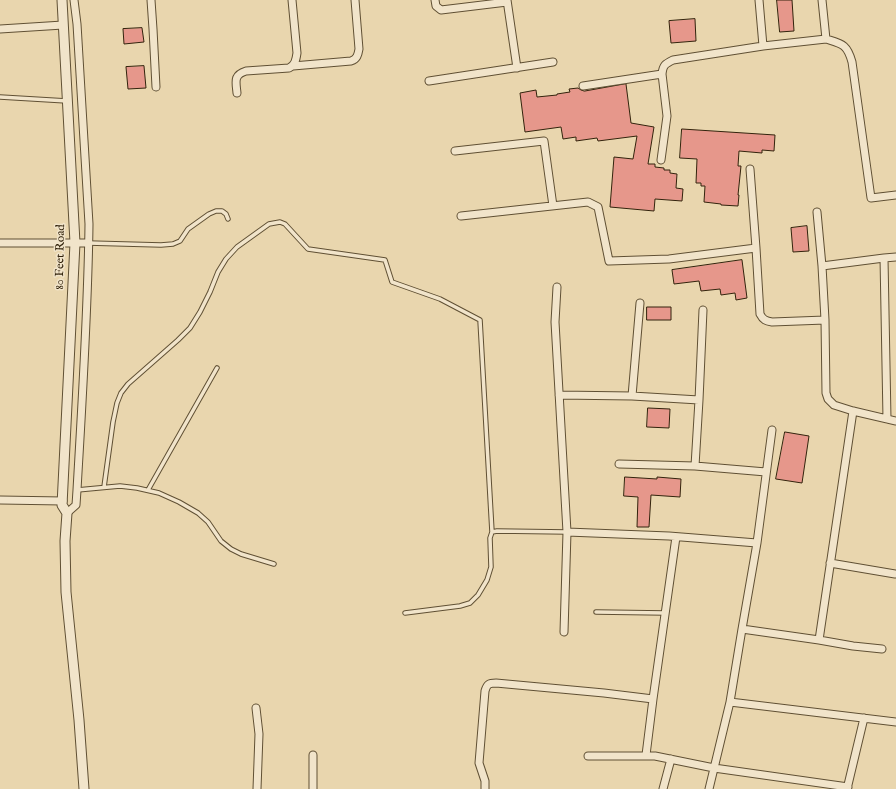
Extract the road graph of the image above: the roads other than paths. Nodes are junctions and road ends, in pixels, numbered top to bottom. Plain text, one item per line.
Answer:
1 (62, 0) edge
2 (74, 0) edge
3 (151, 0) edge
4 (292, 0) edge
5 (355, 0) edge
6 (435, 0) edge
7 (759, 0) edge
8 (822, 0) edge
9 (507, 1) edge
10 (64, 25) junction
11 (0, 29) edge
12 (826, 39) junction
13 (762, 46) junction
14 (553, 62) dead end
15 (293, 66) junction
16 (517, 68) junction
17 (662, 74) junction
18 (428, 81) dead end
19 (583, 86) dead end
20 (156, 87) dead end
21 (237, 93) dead end
22 (0, 97) edge
23 (67, 101) junction
24 (455, 151) dead end
25 (661, 160) dead end
26 (750, 169) dead end
27 (896, 195) edge
28 (553, 206) junction
29 (817, 212) dead end
30 (461, 216) dead end
31 (228, 219) dead end
32 (0, 243) edge
33 (75, 243) junction
34 (88, 243) junction
35 (756, 248) junction
36 (884, 258) junction
37 (896, 258) edge
38 (822, 266) junction
39 (557, 287) dead end
40 (640, 304) dead end
41 (703, 310) dead end
42 (825, 320) junction
43 (217, 368) dead end
44 (559, 395) junction
45 (632, 396) junction
46 (699, 400) junction
47 (854, 411) junction
48 (887, 419) junction
49 (896, 421) edge
50 (772, 430) dead end
51 (619, 464) dead end
52 (695, 466) junction
53 (766, 472) junction
54 (104, 487) junction
55 (77, 490) junction
56 (148, 490) junction
57 (0, 500) edge
58 (63, 501) junction
59 (67, 513) junction
60 (492, 532) junction
61 (567, 532) junction
62 (676, 537) junction
63 (757, 543) junction
64 (830, 563) junction
65 (274, 564) dead end
66 (895, 574) edge
67 (596, 612) dead end
68 (405, 613) dead end
69 (665, 613) junction
70 (742, 629) junction
71 (564, 632) dead end
72 (819, 640) junction
73 (882, 649) dead end
74 (653, 699) junction
75 (730, 702) junction
76 (256, 708) dead end
77 (864, 718) junction
78 (896, 722) edge
79 (313, 754) dead end
80 (646, 755) junction
81 (588, 756) dead end
82 (671, 759) junction
83 (714, 768) junction
84 (847, 788) edge
85 (84, 789) edge
86 (257, 789) edge
87 (313, 789) edge
88 (486, 789) edge
89 (663, 789) edge
90 (709, 789) edge

1 - 10 street, 80 Feet Road
2 - 34 street
3 - 20 street
4 - 15 street
5 - 15 street
6 - 9 street
7 - 13 street
8 - 12 street
9 - 16 street
10 - 11 street
10 - 23 street, 80 Feet Road
12 - 13 street
12 - 27 street
13 - 17 street
14 - 16 street
15 - 21 street
16 - 18 street
17 - 19 street
17 - 25 street
22 - 23 lane
23 - 33 street, 80 Feet Road
24 - 28 street
26 - 35 street
28 - 30 street
28 - 35 street
29 - 38 street
31 - 34 lane
32 - 33 street
33 - 34 street
33 - 58 street, 80 Feet Road
34 - 55 street
35 - 42 street
36 - 37 street
36 - 38 street
36 - 48 street
38 - 42 street
39 - 44 street
40 - 45 street
41 - 46 street
42 - 47 street
43 - 56 lane
44 - 45 street
44 - 61 street
45 - 46 street
46 - 52 street
47 - 48 street
47 - 64 street
48 - 49 street
50 - 53 street
51 - 52 street
52 - 53 street
53 - 63 street
54 - 55 lane
54 - 56 lane
54 - 60 lane
55 - 59 street
56 - 65 lane
57 - 58 street
58 - 59 street, 80 Feet Road
59 - 85 street
60 - 61 lane
60 - 68 lane
61 - 62 street
61 - 71 street
62 - 63 street
62 - 69 street
63 - 70 street
64 - 66 street
64 - 72 street
67 - 69 lane
69 - 74 street
70 - 72 street
70 - 75 street
72 - 73 street
74 - 80 street
74 - 88 street
75 - 77 street
75 - 83 street
76 - 86 street
77 - 78 street
77 - 84 street
79 - 87 street
80 - 81 street
80 - 82 street
82 - 83 street
82 - 89 street
83 - 84 street
83 - 90 street

